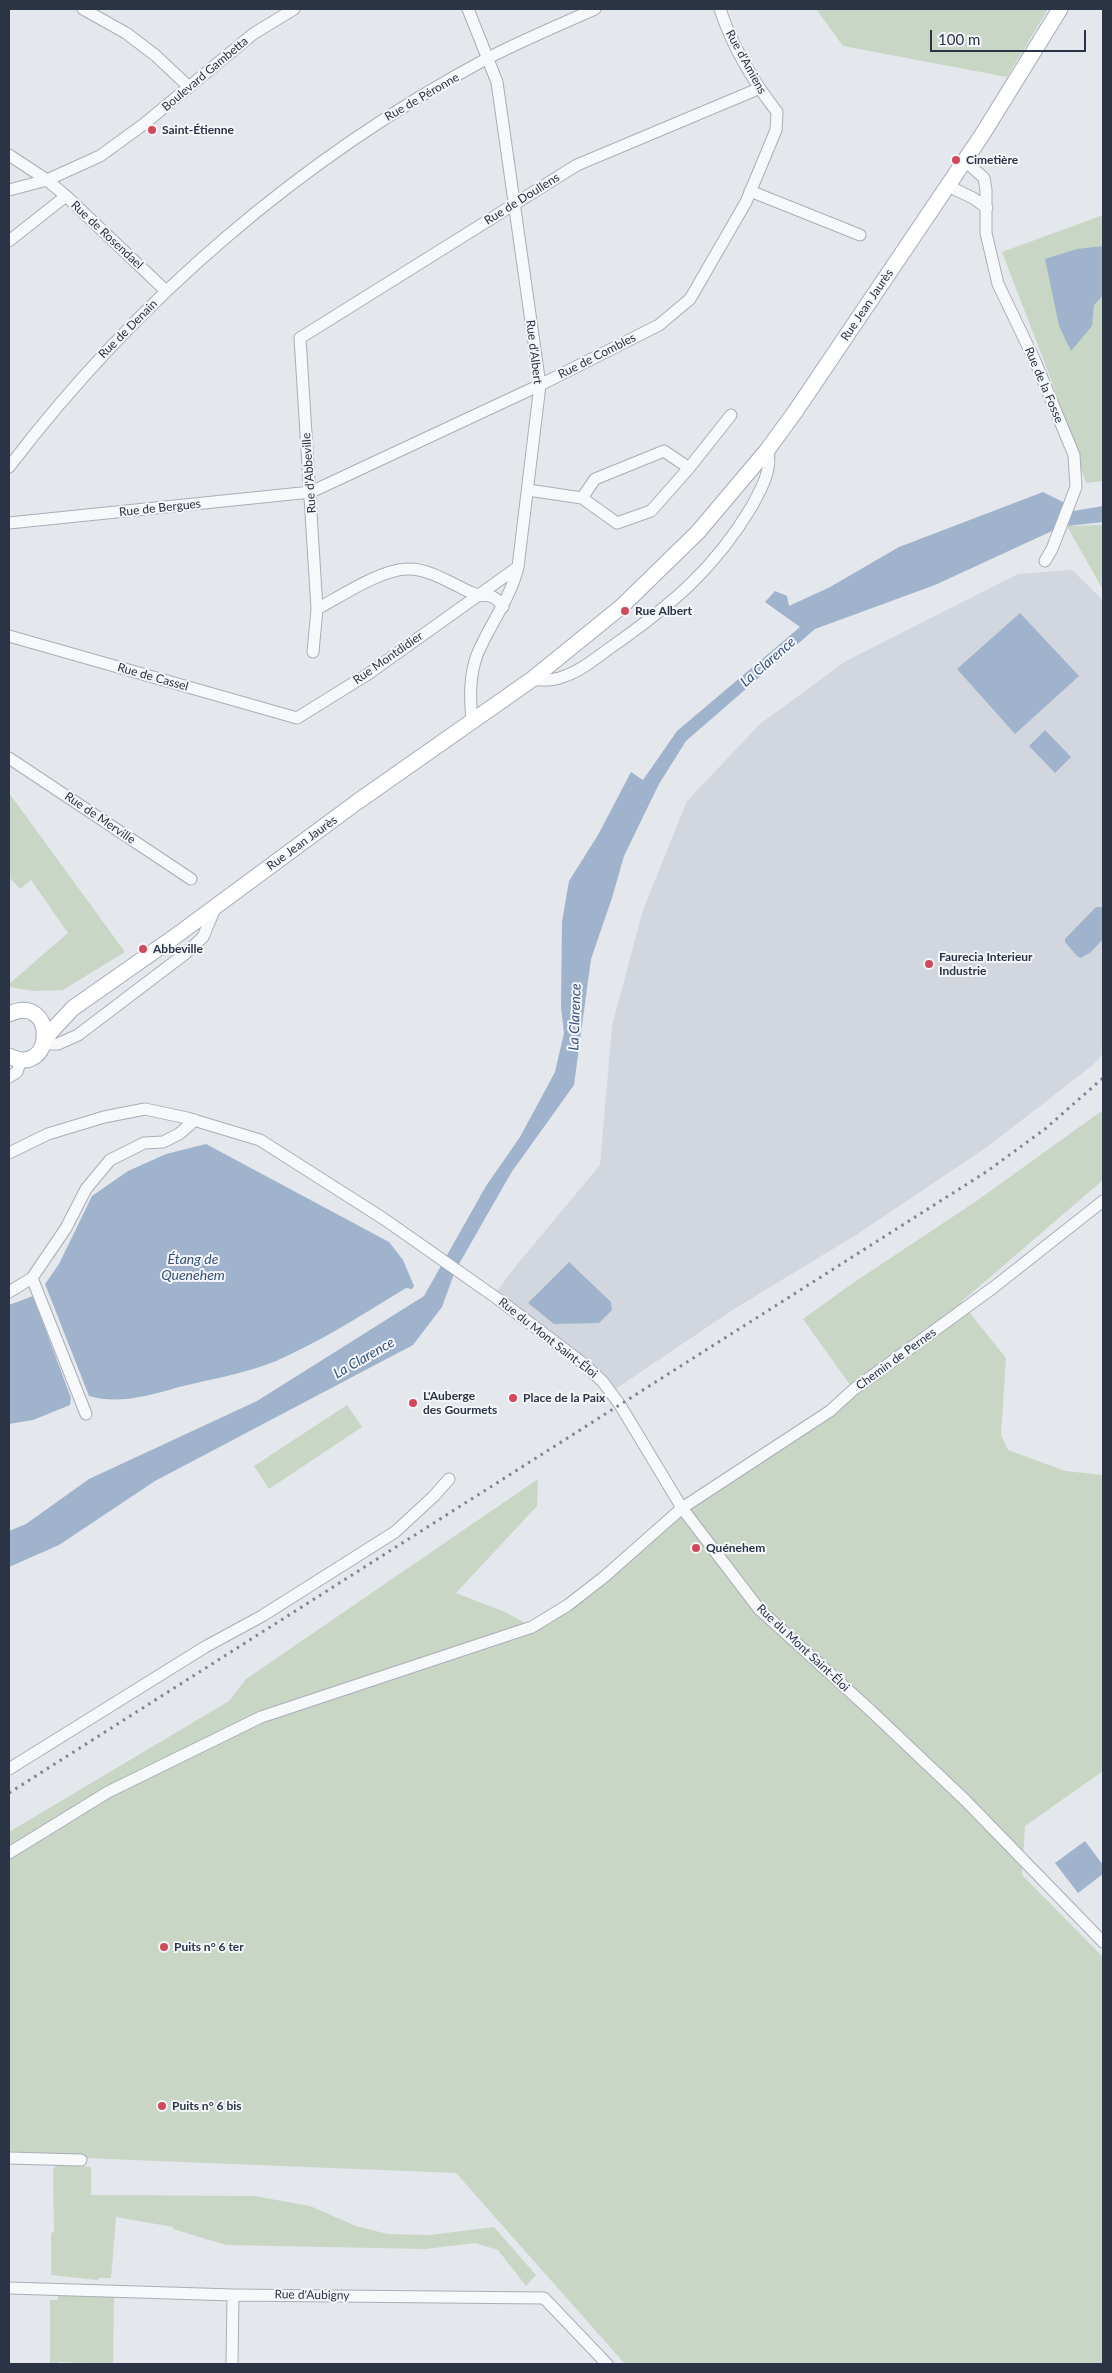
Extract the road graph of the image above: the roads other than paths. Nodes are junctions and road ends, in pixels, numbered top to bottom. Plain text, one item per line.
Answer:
1 (84, 9) edge
2 (294, 9) edge
3 (468, 9) edge
4 (595, 9) edge
5 (720, 9) edge
6 (1060, 9) edge
7 (489, 58) junction
8 (189, 87) junction
9 (758, 89) junction
10 (777, 112) joint
11 (9, 155) edge
12 (965, 161) junction
13 (47, 180) junction
14 (948, 186) junction
15 (9, 190) edge
16 (750, 191) junction
17 (66, 196) junction
18 (514, 204) junction
19 (262, 206) joint
20 (987, 208) junction
21 (860, 235) dead end
22 (9, 241) edge
23 (166, 291) junction
24 (300, 338) joint
25 (540, 385) junction
26 (731, 415) dead end
27 (768, 449) junction
28 (9, 467) edge
29 (689, 468) junction
30 (528, 490) junction
31 (311, 492) junction
32 (582, 498) junction
33 (9, 524) edge
34 (1045, 561) dead end
35 (518, 567) junction
36 (476, 595) junction
37 (503, 607) junction
38 (317, 609) junction
39 (9, 636) edge
40 (313, 652) dead end
41 (531, 680) junction
42 (298, 718) joint
43 (472, 721) junction
44 (9, 758) edge
45 (190, 879) dead end
46 (216, 906) junction
47 (73, 1008) junction
48 (9, 1013) edge
49 (34, 1014) junction
50 (45, 1041) junction
51 (12, 1058) edge
52 (9, 1077) edge
53 (195, 1120) junction
54 (9, 1153) edge
55 (1103, 1201) edge
56 (32, 1278) junction
57 (9, 1292) edge
58 (86, 1414) dead end
59 (448, 1479) dead end
60 (682, 1508) junction
61 (9, 1769) edge
62 (9, 1852) edge
63 (1103, 1942) edge
64 (9, 2158) edge
65 (81, 2160) dead end
66 (9, 2288) edge
67 (233, 2294) junction
68 (232, 2364) edge
69 (607, 2364) edge

1 - 8 street
2 - 8 street, Boulevard Gambetta
3 - 7 street, Rue d'Albert
4 - 7 street, Rue de Péronne
5 - 9 street, Rue d'Amiens
6 - 12 main road, Rue Jean Jaurès
7 - 18 street, Rue d'Albert
7 - 19 street, Rue de Péronne
8 - 13 street, Boulevard Gambetta
9 - 10 street, Rue d'Amiens
9 - 18 street, Rue de Doullens
10 - 16 street, Rue de Combles
11 - 13 street, Rue de Rosendael
12 - 14 main road, Rue Jean Jaurès
12 - 20 street, Rue de la Fosse
13 - 15 street, Boulevard Gambetta
13 - 17 street, Rue de Rosendael
14 - 20 street
14 - 27 main road, Rue Jean Jaurès
16 - 21 street
16 - 25 street, Rue de Combles
17 - 22 street
17 - 23 street, Rue de Rosendael
18 - 24 street, Rue de Doullens
18 - 25 street, Rue d'Albert
19 - 23 street, Rue de Denain
20 - 34 street, Rue de la Fosse
23 - 28 street, Rue de Denain
24 - 31 street, Rue d'Abbeville
25 - 30 street, Rue d'Albert
25 - 31 street, Rue de Combles
26 - 29 street
27 - 41 main road, Rue Jean Jaurès
27 - 41 street
29 - 32 street
29 - 32 street
30 - 32 street
30 - 35 street, Rue d'Albert
31 - 33 street, Rue de Bergues
31 - 38 street, Rue d'Abbeville
35 - 36 street, Rue Montdidier
35 - 37 street, Rue d'Albert
36 - 37 street
36 - 38 street
36 - 42 street, Rue Montdidier
37 - 43 street, Rue d'Albert
38 - 40 street, Rue d'Abbeville
39 - 42 street, Rue de Cassel
41 - 43 main road, Rue Jean Jaurès
43 - 46 main road, Rue Jean Jaurès
44 - 45 street, Rue de Merville
46 - 47 main road, Rue Jean Jaurès
46 - 50 street
47 - 49 main road, Rue Jean Jaurès
47 - 50 main road, Rue Jean Jaurès
48 - 49 main road, Rue Jean Jaurès
49 - 50 main road
50 - 51 main road, Rue Jean Jaurès
51 - 52 street
53 - 54 street
53 - 56 street
53 - 60 street, Rue du Mont Saint-Éloi
55 - 60 street, Chemin de Pernes
56 - 57 street
56 - 58 street
59 - 61 street
60 - 62 street, Chemin de Pernes
60 - 63 street, Rue du Mont Saint-Éloi
64 - 65 street
66 - 67 street, Rue d'Aubigny
67 - 68 street
67 - 69 street, Rue d'Aubigny

